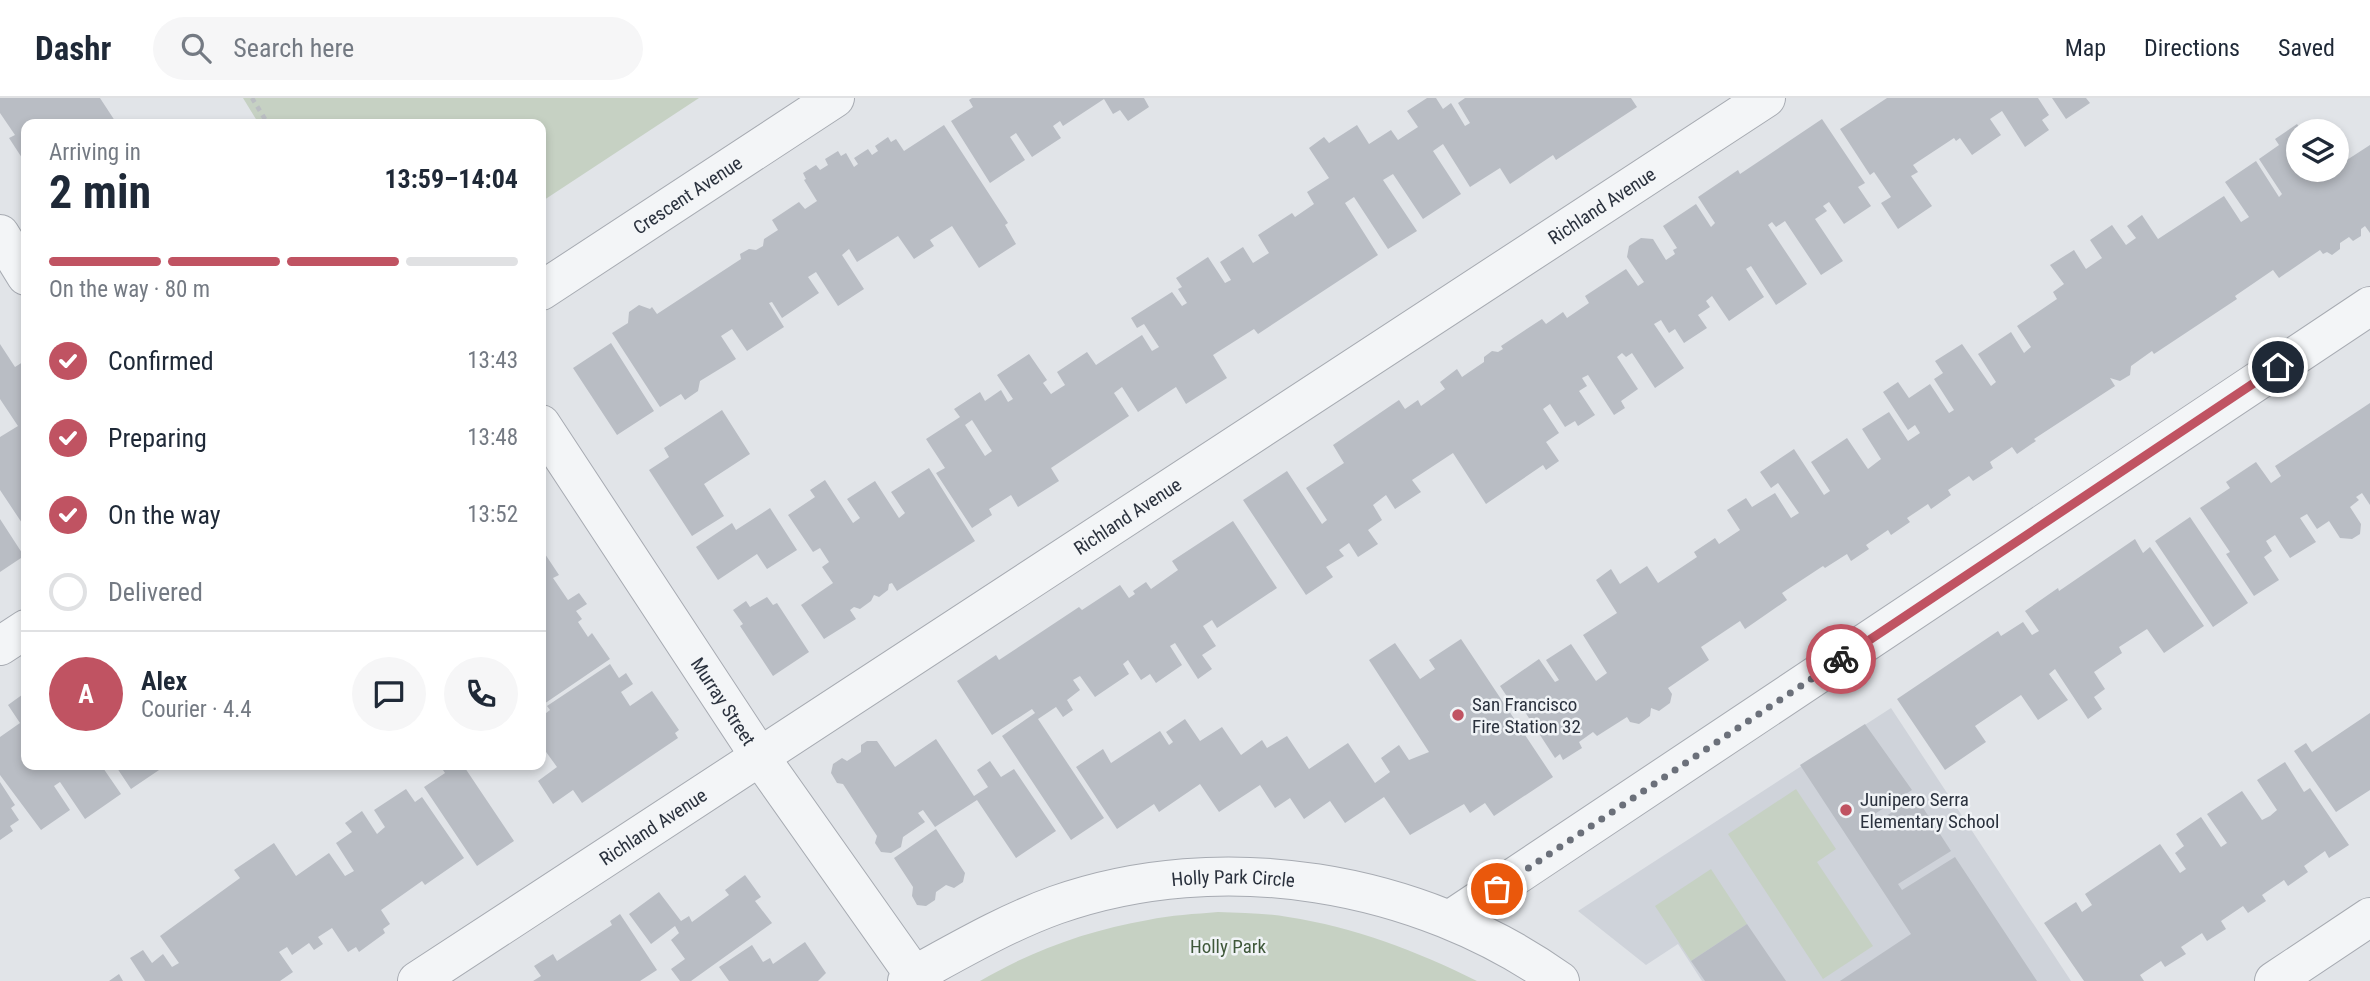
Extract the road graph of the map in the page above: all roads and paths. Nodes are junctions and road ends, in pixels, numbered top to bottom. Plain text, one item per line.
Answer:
1 (252, 98) edge
2 (835, 98) edge
3 (1766, 98) edge
4 (265, 119) edge
5 (0, 234) edge
6 (21, 267) edge
7 (546, 288) edge
8 (2370, 306) edge
9 (546, 432) edge
10 (21, 632) edge
11 (0, 646) edge
12 (760, 757) junction
13 (2370, 917) edge
14 (1451, 919) junction
15 (911, 978) edge
16 (417, 981) edge
17 (1560, 981) edge
18 (2274, 981) edge

1 - 4 path
2 - 7 street, Crescent Avenue
3 - 12 street, Richland Avenue
5 - 6 street
8 - 14 street
9 - 12 street, Murray Street
10 - 11 street
12 - 15 street, Murray Street
12 - 16 street, Richland Avenue
13 - 18 street
14 - 15 street, Holly Park Circle
14 - 17 street, Holly Park Circle

